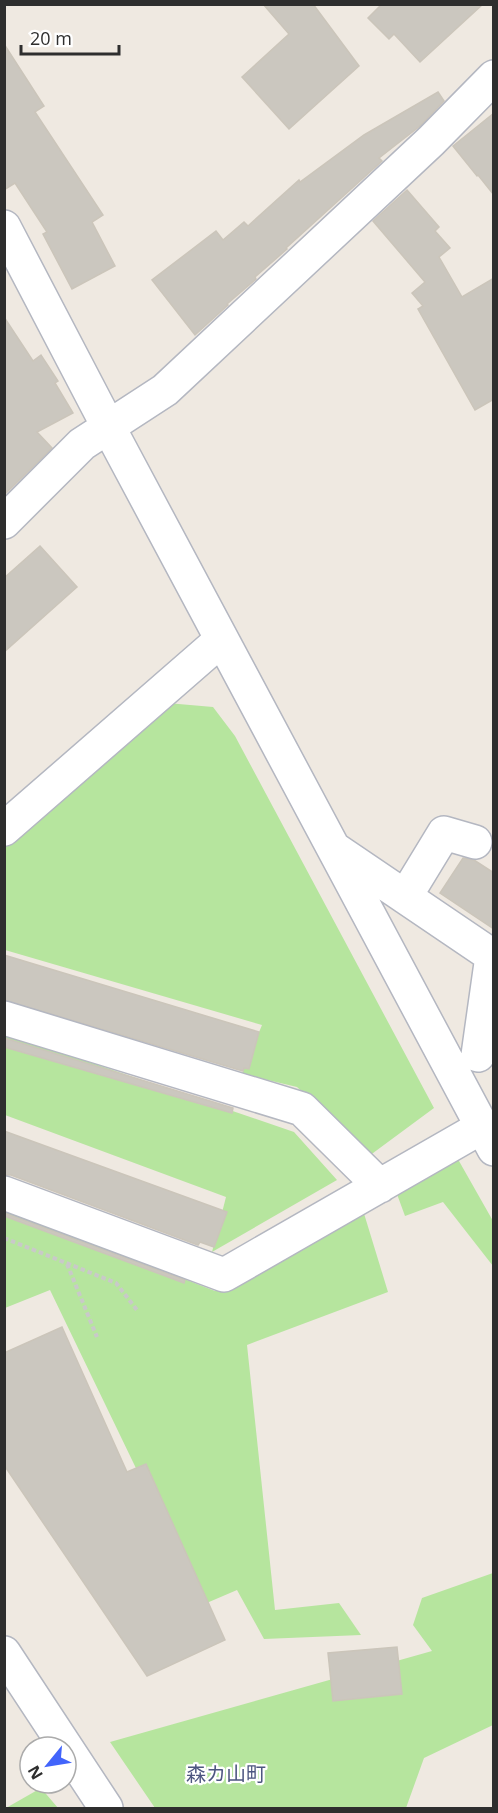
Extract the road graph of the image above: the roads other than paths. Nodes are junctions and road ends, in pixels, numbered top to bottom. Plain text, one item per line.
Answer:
1 (494, 77) edge
2 (4, 227) edge
3 (109, 428) junction
4 (4, 522) edge
5 (221, 640) junction
6 (4, 829) edge
7 (475, 842) dead end
8 (332, 848) junction
9 (405, 897) junction
10 (493, 956) edge
11 (4, 1018) edge
12 (474, 1066) edge
13 (488, 1138) edge
14 (380, 1186) junction
15 (4, 1193) edge
16 (4, 1653) edge
17 (106, 1809) edge

1 - 3 street
2 - 3 street
3 - 4 street
3 - 5 street
5 - 6 street
5 - 8 street
7 - 9 street
8 - 9 street
8 - 12 street
9 - 10 street
10 - 12 street
11 - 14 street
12 - 13 street
13 - 14 street
14 - 15 street
16 - 17 street

